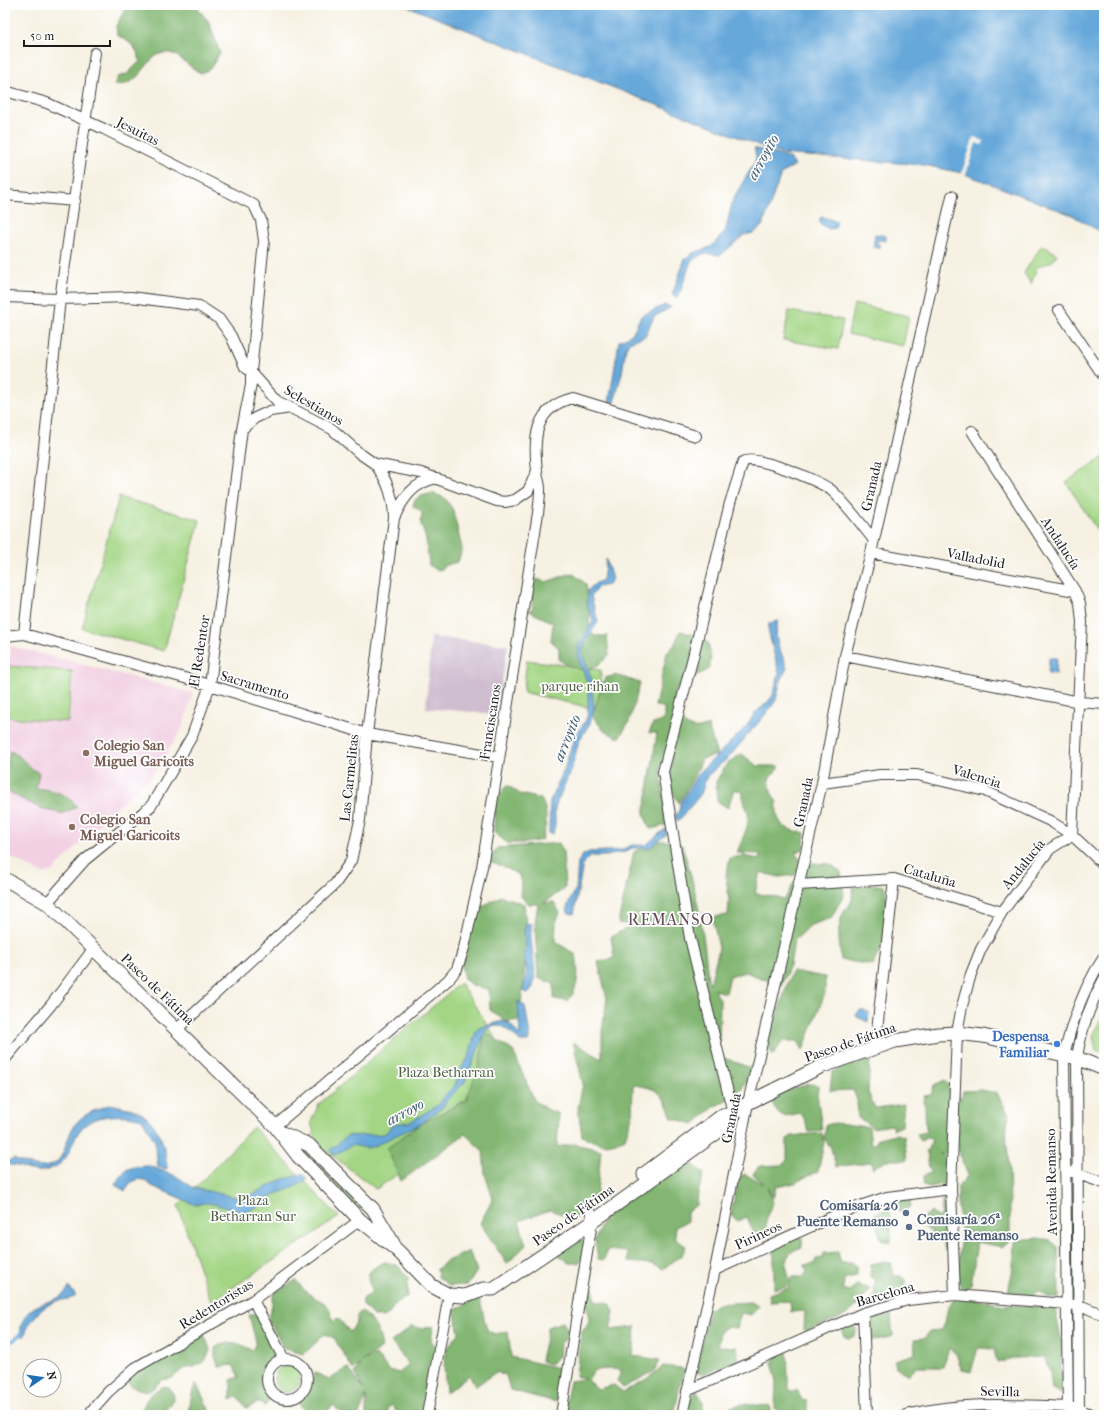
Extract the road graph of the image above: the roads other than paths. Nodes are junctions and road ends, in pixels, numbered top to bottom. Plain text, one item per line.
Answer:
1 (95, 53) dead end
2 (5, 91) edge
3 (86, 122) junction
4 (5, 195) edge
5 (952, 196) dead end
6 (75, 201) junction
7 (5, 297) edge
8 (60, 299) junction
9 (1060, 310) dead end
10 (251, 372) junction
11 (1104, 377) edge
12 (291, 408) junction
13 (242, 429) junction
14 (972, 431) dead end
15 (696, 436) dead end
16 (375, 464) junction
17 (536, 471) junction
18 (437, 478) junction
19 (515, 500) junction
20 (538, 513) junction
21 (394, 518) junction
22 (873, 539) junction
23 (871, 553) junction
24 (1075, 591) junction
25 (24, 634) junction
26 (5, 636) edge
27 (845, 656) junction
28 (210, 685) junction
29 (1080, 702) junction
30 (1104, 704) edge
31 (367, 734) junction
32 (499, 757) junction
33 (822, 783) junction
34 (1072, 835) junction
35 (1104, 865) edge
36 (5, 879) edge
37 (894, 879) junction
38 (799, 885) junction
39 (47, 903) junction
40 (1002, 912) junction
41 (94, 948) junction
42 (1104, 957) edge
43 (1104, 979) edge
44 (176, 1030) junction
45 (957, 1033) junction
46 (875, 1048) junction
47 (1070, 1057) junction
48 (5, 1059) edge
49 (1104, 1069) edge
50 (748, 1103) junction
51 (732, 1114) junction
52 (278, 1130) junction
53 (1065, 1169) junction
54 (1077, 1173) junction
55 (1104, 1183) edge
56 (951, 1189) junction
57 (592, 1218) junction
58 (360, 1220) junction
59 (398, 1251) junction
60 (715, 1270) junction
61 (449, 1295) junction
62 (955, 1295) junction
63 (253, 1300) junction
64 (1067, 1305) junction
65 (1079, 1305) junction
66 (863, 1313) junction
67 (1104, 1315) edge
68 (284, 1359) dead end
69 (687, 1391) junction
70 (1068, 1411) edge
71 (1079, 1412) edge
72 (90, 1415) edge
73 (427, 1415) edge
74 (561, 1415) edge
75 (682, 1415) edge
76 (868, 1415) edge
77 (906, 1415) edge
78 (1093, 1415) edge

1 - 3 street
2 - 3 street, Jesuitas
3 - 6 street
3 - 10 street, Jesuitas
4 - 6 street
5 - 22 street, Granada
6 - 8 street
7 - 8 street, Selestianos
8 - 10 street, Selestianos
8 - 25 street
9 - 11 street
10 - 12 street, Selestianos
10 - 13 street, El Redentor
12 - 13 street
12 - 16 street, Selestianos
13 - 28 street, El Redentor
14 - 24 street, Andalucía
15 - 17 street
16 - 18 street, Selestianos
16 - 21 street
17 - 19 street
17 - 20 street, Franciscanos
18 - 19 street, Selestianos
18 - 21 street, Las Carmelitas
19 - 20 street, Selestianos
20 - 32 street, Franciscanos
21 - 31 street, Las Carmelitas
22 - 23 street, Granada
22 - 51 street
23 - 24 street, Valladolid
23 - 27 street, Granada
24 - 29 street, Andalucía
25 - 26 street, Sacramento
25 - 28 street, Sacramento
27 - 29 street
27 - 33 street, Granada
28 - 31 street, Sacramento
28 - 39 street, El Redentor
29 - 30 street
29 - 34 street, Andalucía
31 - 32 street, Sacramento
31 - 44 street, Las Carmelitas
32 - 52 street, Franciscanos
33 - 34 street, Valencia
33 - 38 street, Granada
34 - 35 street, Valencia
34 - 40 street, Andalucía
36 - 39 street, Paseo de Fátima
37 - 38 street, Cataluña
37 - 40 street, Cataluña
37 - 46 street
38 - 50 street, Granada
39 - 41 street, Paseo de Fátima
40 - 45 street, Andalucía
41 - 44 street, Paseo de Fátima
41 - 48 street
42 - 47 street, Avenida Remanso
43 - 47 street, Avenida Remanso
44 - 52 street, Paseo de Fátima
45 - 46 street, Paseo de Fátima
45 - 47 street, Paseo de Fátima
45 - 56 street, Andalucía
46 - 50 street, Paseo de Fátima
47 - 49 street, Paseo de Fátima
47 - 53 street, Avenida Remanso
47 - 54 street, Avenida Remanso
50 - 51 street, Paseo de Fátima
50 - 60 street, Granada
51 - 57 street, Paseo de Fátima
52 - 58 street, Paseo de Fátima
52 - 59 street, Paseo de Fátima
53 - 54 street
53 - 64 street, Avenida Remanso
54 - 55 street
54 - 65 street, Avenida Remanso
56 - 60 street, Pirineos
56 - 62 street, Andalucía
57 - 61 street, Paseo de Fátima
57 - 74 street
58 - 59 street, Paseo de Fátima
58 - 63 street, Redentoristas
59 - 61 street, Paseo de Fátima
60 - 69 street, Granada
61 - 73 street
62 - 64 street, Barcelona
62 - 66 street, Barcelona
63 - 68 street
63 - 72 street, Redentoristas
64 - 65 street, Barcelona
64 - 70 street, Avenida Remanso
65 - 67 street, Barcelona
65 - 71 street, Avenida Remanso
66 - 69 street, Barcelona
66 - 76 street
69 - 75 street, Granada
70 - 71 street, Sevilla
70 - 77 street, Sevilla
71 - 78 street, Sevilla

